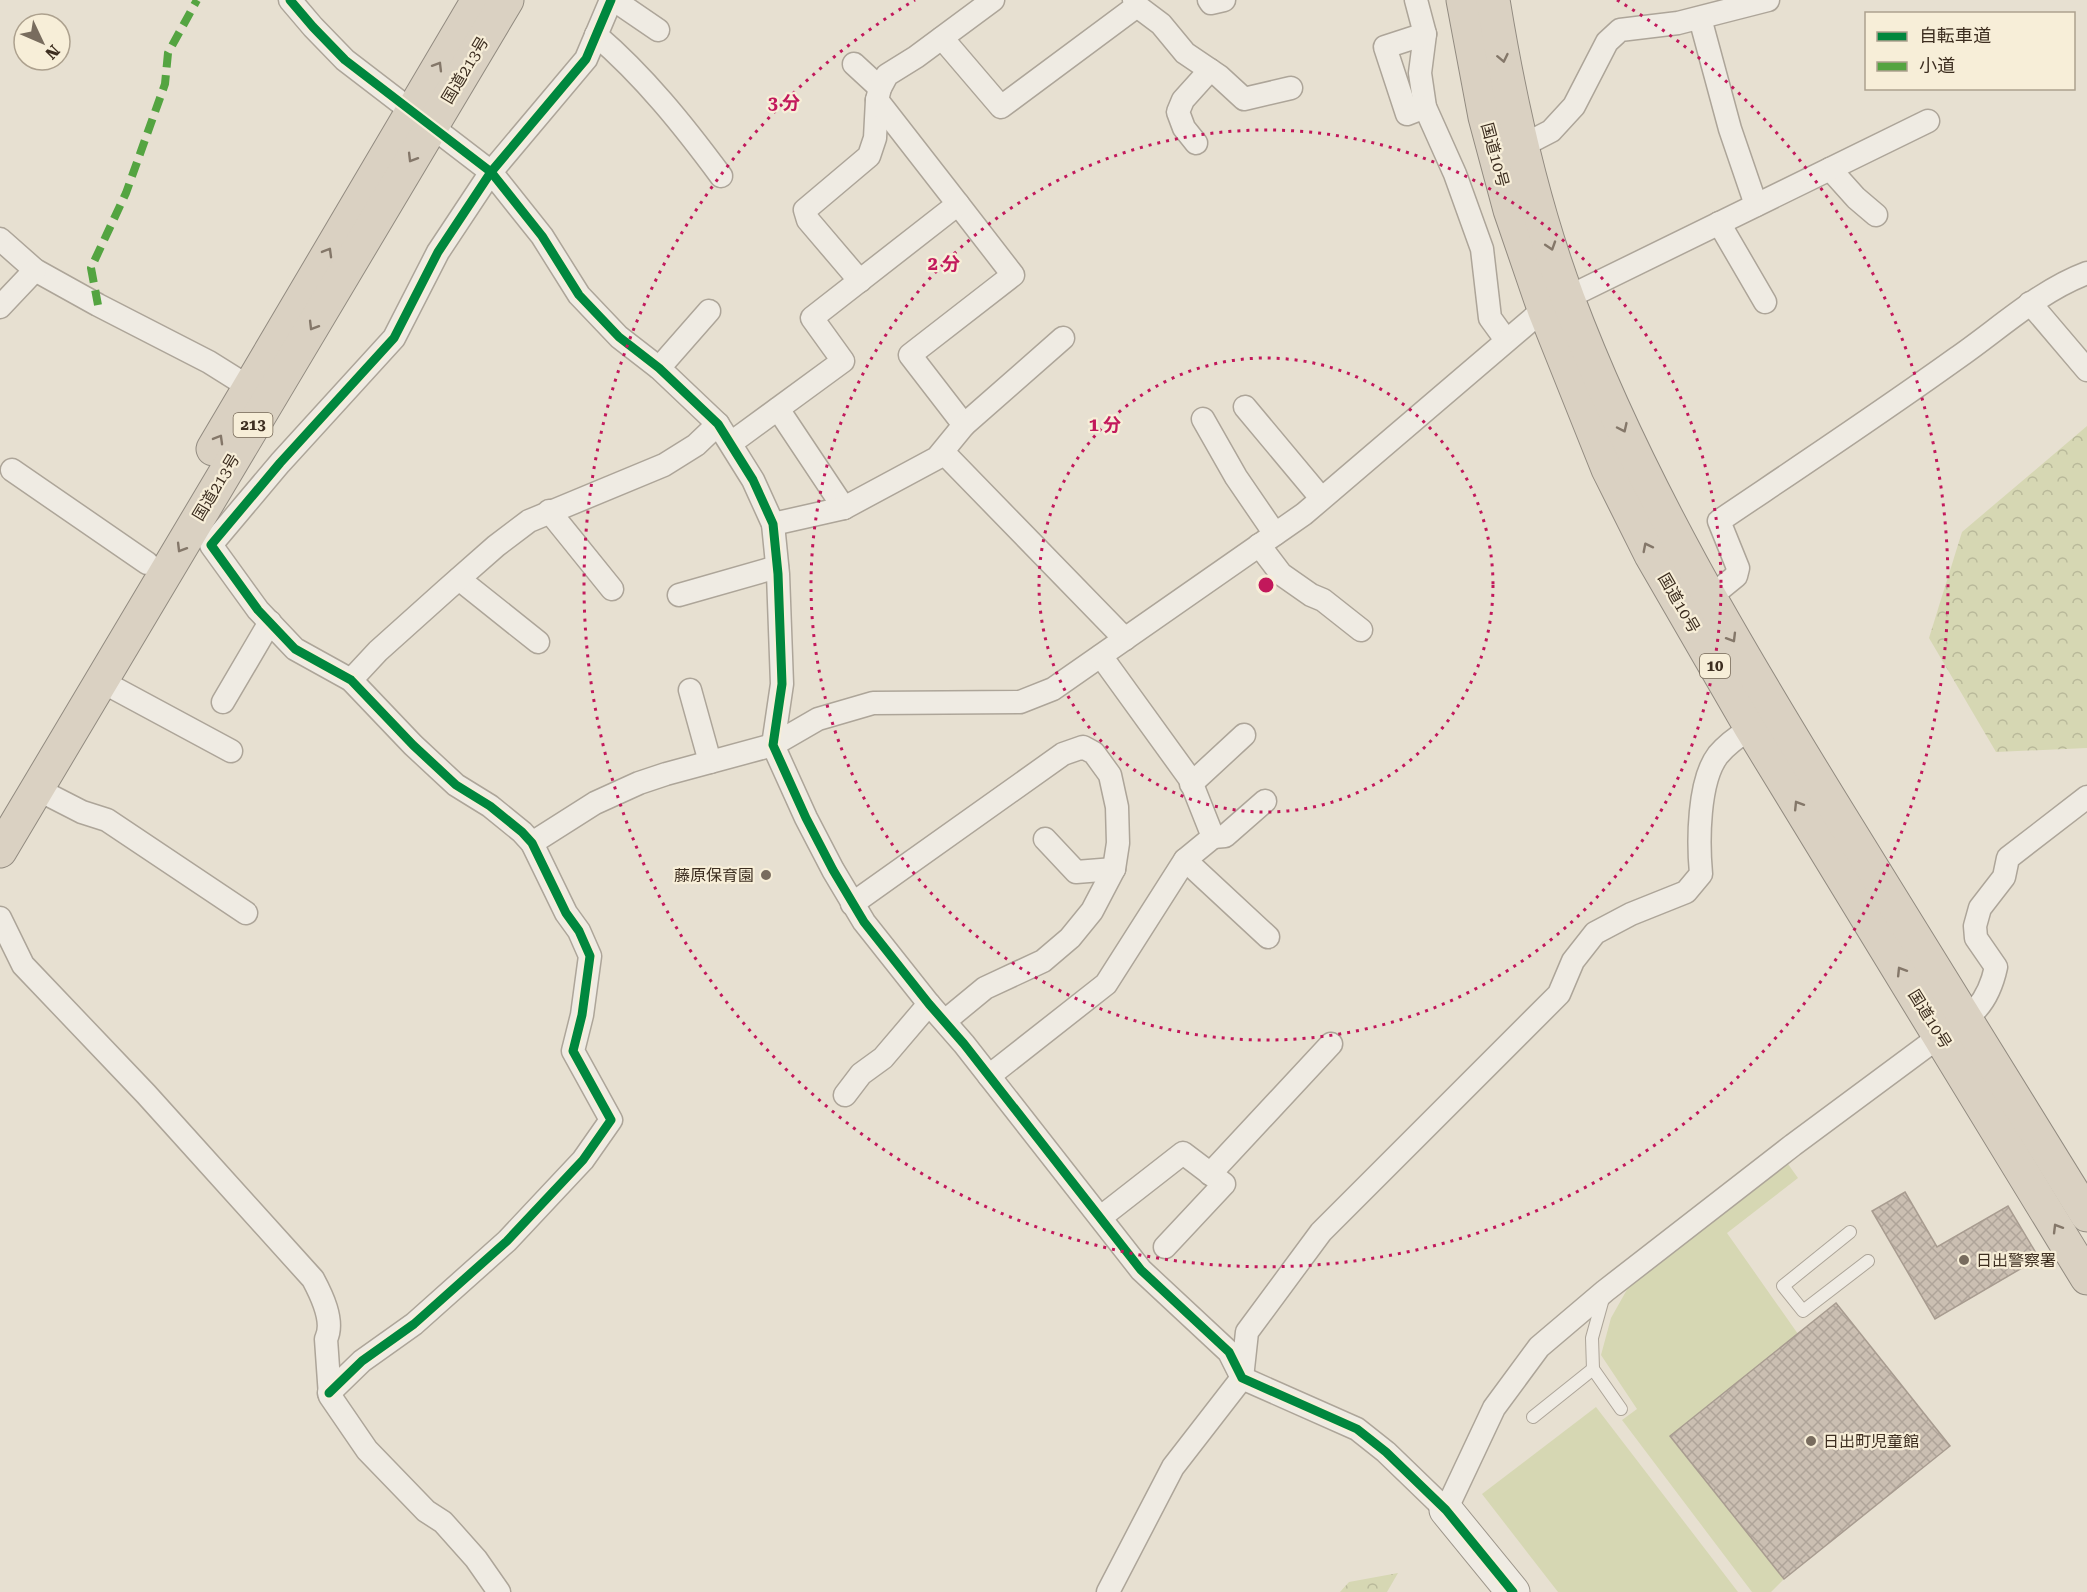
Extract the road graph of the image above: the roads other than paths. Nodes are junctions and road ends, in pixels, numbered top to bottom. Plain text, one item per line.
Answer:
1 (290, 0) edge
2 (478, 0) edge
3 (507, 0) edge
4 (612, 0) edge
5 (993, 0) edge
6 (1209, 0) edge
7 (1224, 0) edge
8 (1416, 0) edge
9 (1463, 0) edge
10 (1493, 0) edge
11 (1768, 0) edge
12 (1136, 3) edge
13 (1700, 18) junction
14 (658, 30) dead end
15 (1425, 34) junction
16 (596, 35) junction
17 (942, 38) junction
18 (854, 64) dead end
19 (1210, 70) junction
20 (1292, 88) dead end
21 (879, 94) junction
22 (1425, 107) junction
23 (421, 119) junction
24 (1928, 121) dead end
25 (1196, 143) dead end
26 (1522, 146) junction
27 (1830, 169) junction
28 (491, 172) junction
29 (721, 177) dead end
30 (958, 204) junction
31 (1756, 205) junction
32 (1876, 215) dead end
33 (1719, 223) junction
34 (0, 239) edge
35 (34, 270) junction
36 (2087, 273) edge
37 (860, 281) junction
38 (1765, 302) dead end
39 (1555, 303) junction
40 (2030, 303) junction
41 (0, 307) edge
42 (709, 311) dead end
43 (1064, 338) dead end
44 (1506, 340) junction
45 (659, 368) junction
46 (2087, 370) edge
47 (259, 394) junction
48 (1245, 407) dead end
49 (778, 409) junction
50 (1203, 419) dead end
51 (718, 423) junction
52 (964, 425) junction
53 (731, 443) junction
54 (943, 452) junction
55 (12, 470) dead end
56 (1321, 498) junction
57 (844, 508) junction
58 (549, 511) junction
59 (773, 524) junction
60 (1267, 539) junction
61 (147, 563) junction
62 (777, 567) junction
63 (459, 579) junction
64 (612, 589) dead end
65 (679, 595) dead end
66 (1709, 598) junction
67 (270, 622) junction
68 (1362, 630) dead end
69 (1125, 639) junction
70 (538, 642) dead end
71 (1101, 656) junction
72 (351, 680) junction
73 (101, 681) junction
74 (690, 690) dead end
75 (223, 702) dead end
76 (1750, 728) junction
77 (1244, 735) dead end
78 (773, 745) junction
79 (231, 751) dead end
80 (710, 762) junction
81 (1191, 784) junction
82 (37, 789) junction
83 (2087, 797) edge
84 (1265, 801) dead end
85 (0, 817) edge
86 (1213, 837) junction
87 (1045, 839) dead end
88 (532, 843) junction
89 (0, 851) edge
90 (1185, 860) junction
91 (1114, 869) junction
92 (852, 904) junction
93 (246, 914) dead end
94 (0, 918) edge
95 (1268, 937) dead end
96 (928, 1004) junction
97 (945, 1021) junction
98 (1953, 1028) junction
99 (1331, 1044) dead end
100 (989, 1076) junction
101 (845, 1095) dead end
102 (1210, 1174) junction
103 (2087, 1215) edge
104 (1101, 1217) junction
105 (1850, 1232) dead end
106 (1165, 1247) dead end
107 (1868, 1261) dead end
108 (2087, 1278) edge
109 (1605, 1291) junction
110 (1593, 1369) junction
111 (1242, 1378) junction
112 (329, 1393) junction
113 (1622, 1409) dead end
114 (1533, 1417) dead end
115 (1446, 1510) junction
116 (499, 1592) edge
117 (1108, 1592) edge
118 (1513, 1592) edge

1 - 23 street
23 -> 2 highway, 国道213号 / 213
3 - 23 highway, 国道213号 / 213
4 - 14 street
4 - 16 street
5 - 17 street
6 - 7 street
8 - 15 street
9 - 39 highway, 国道10号 / 10
10 -> 26 highway, 国道10号 / 10
11 - 13 street
12 - 17 street
12 - 19 street
13 - 26 street
13 - 31 street
15 - 22 street
15 - 22 street
16 - 28 street
16 - 29 street
17 - 21 street
18 - 21 street
19 - 20 street
19 - 25 street
21 - 30 street
21 - 37 street
22 - 44 street
23 - 28 street
23 - 47 highway, 国道213号 / 213
24 - 27 street
26 -> 39 highway, 国道10号 / 10
27 - 31 street
27 - 32 street
28 - 45 street
28 - 67 street
30 - 37 street
30 - 52 street
31 - 33 street
33 - 38 street
33 - 39 street
34 - 35 street
35 - 41 street
35 - 47 street
36 - 40 street
37 - 49 street
39 - 44 street
39 -> 66 highway, 国道10号 / 10
76 -> 39 highway, 国道10号 / 10
40 - 46 street
40 - 66 street
42 - 45 street
43 - 52 street
44 - 56 street
45 - 51 street
61 -> 47 highway, 国道213号 / 213
47 -> 73 highway, 国道213号 / 213
48 - 56 street
49 - 53 street
49 - 57 street
50 - 60 street
51 - 53 street
51 - 58 street
52 - 54 street
53 - 59 street
54 - 57 street
54 - 69 street
55 - 61 street
56 - 60 street
57 - 59 street
58 - 63 street
58 - 64 street
59 - 62 street
60 - 68 street
60 - 69 street
61 - 85 highway, 国道213号 / 213
62 - 65 street
62 - 78 street
63 - 70 street
63 - 72 street
66 -> 98 highway, 国道10号 / 10
67 - 72 street
67 - 75 street
69 - 71 street
71 - 78 street
71 - 81 street
72 - 88 street
73 - 79 street
73 - 82 highway, 国道213号 / 213
74 - 80 street
98 -> 76 highway, 国道10号 / 10
76 - 111 street
77 - 81 street
78 - 80 street
78 - 92 street
80 - 88 street
81 - 86 street
82 - 89 highway, 国道213号 / 213
82 - 93 street
83 - 98 street
84 - 86 street
86 - 90 street
87 - 91 street
88 - 112 street
90 - 95 street
90 - 100 street
91 - 92 street
91 - 97 street
92 - 96 street
94 - 112 street
96 - 97 street
96 - 101 street
97 - 100 street
98 - 103 highway, 国道10号 / 10
108 -> 98 highway, 国道10号 / 10
98 - 109 street
99 - 102 street
100 - 104 street
102 - 104 street
102 - 106 street
104 - 111 street
105 - 107 lane
109 - 110 lane
109 - 115 street
110 - 113 lane
110 - 114 lane
111 - 115 street
111 - 117 street
112 - 116 street
115 - 118 street

